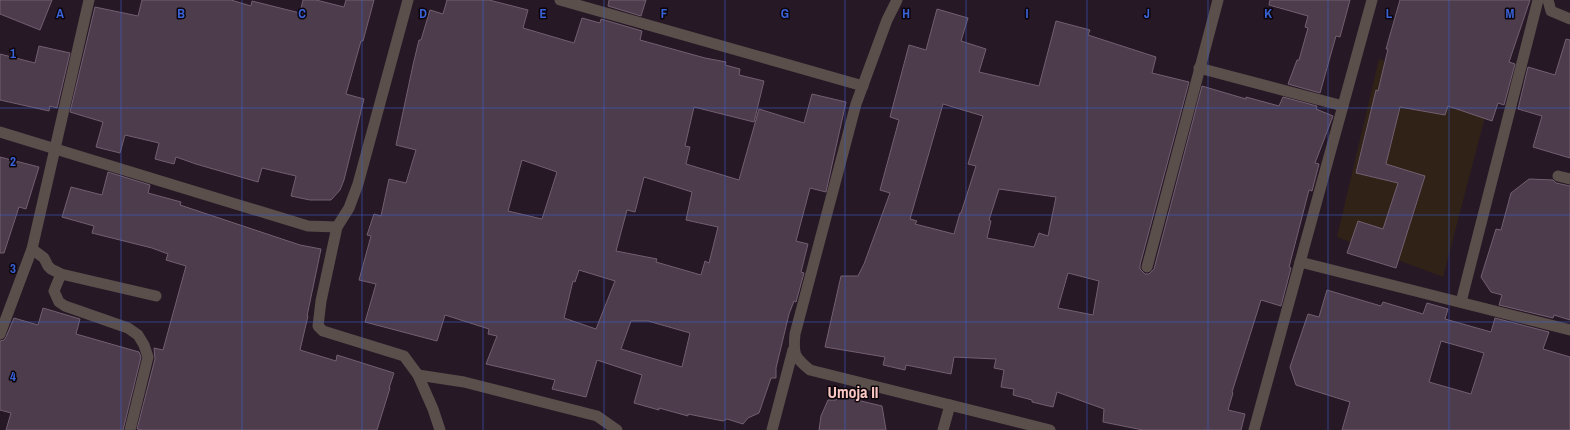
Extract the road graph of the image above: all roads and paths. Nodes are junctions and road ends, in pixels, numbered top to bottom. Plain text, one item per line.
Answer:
1 (89, 0) edge
2 (408, 0) edge
3 (560, 0) edge
4 (897, 0) edge
5 (1218, 0) edge
6 (1372, 0) edge
7 (1538, 0) edge
8 (1548, 0) edge
9 (584, 3) edge
10 (1570, 19) edge
11 (1199, 68) junction
12 (863, 86) junction
13 (1343, 106) junction
14 (0, 132) edge
15 (54, 148) junction
16 (1558, 176) dead end
17 (1570, 179) edge
18 (337, 227) junction
19 (32, 249) junction
20 (1300, 262) junction
21 (1147, 267) dead end
22 (61, 274) junction
23 (156, 296) dead end
24 (1461, 302) junction
25 (1570, 330) edge
26 (0, 334) edge
27 (793, 350) junction
28 (418, 375) junction
29 (950, 405) junction
30 (130, 430) edge
31 (440, 430) edge
32 (616, 430) edge
33 (772, 430) edge
34 (942, 430) edge
35 (1050, 430) edge
36 (1254, 430) edge

1 - 15 street
2 - 18 street
3 - 9 street
4 - 12 street
5 - 11 street
6 - 13 street
7 - 24 street
8 - 10 street
9 - 12 street
11 - 13 street
11 - 21 street
12 - 27 street
13 - 20 street
14 - 15 street
15 - 18 street
15 - 19 street
16 - 17 street
18 - 28 street
19 - 22 street
19 - 26 street
20 - 24 street
20 - 36 street
22 - 23 street
22 - 30 street
24 - 25 street
27 - 29 street
27 - 33 street
28 - 31 street
28 - 32 street
29 - 34 street
29 - 35 street

